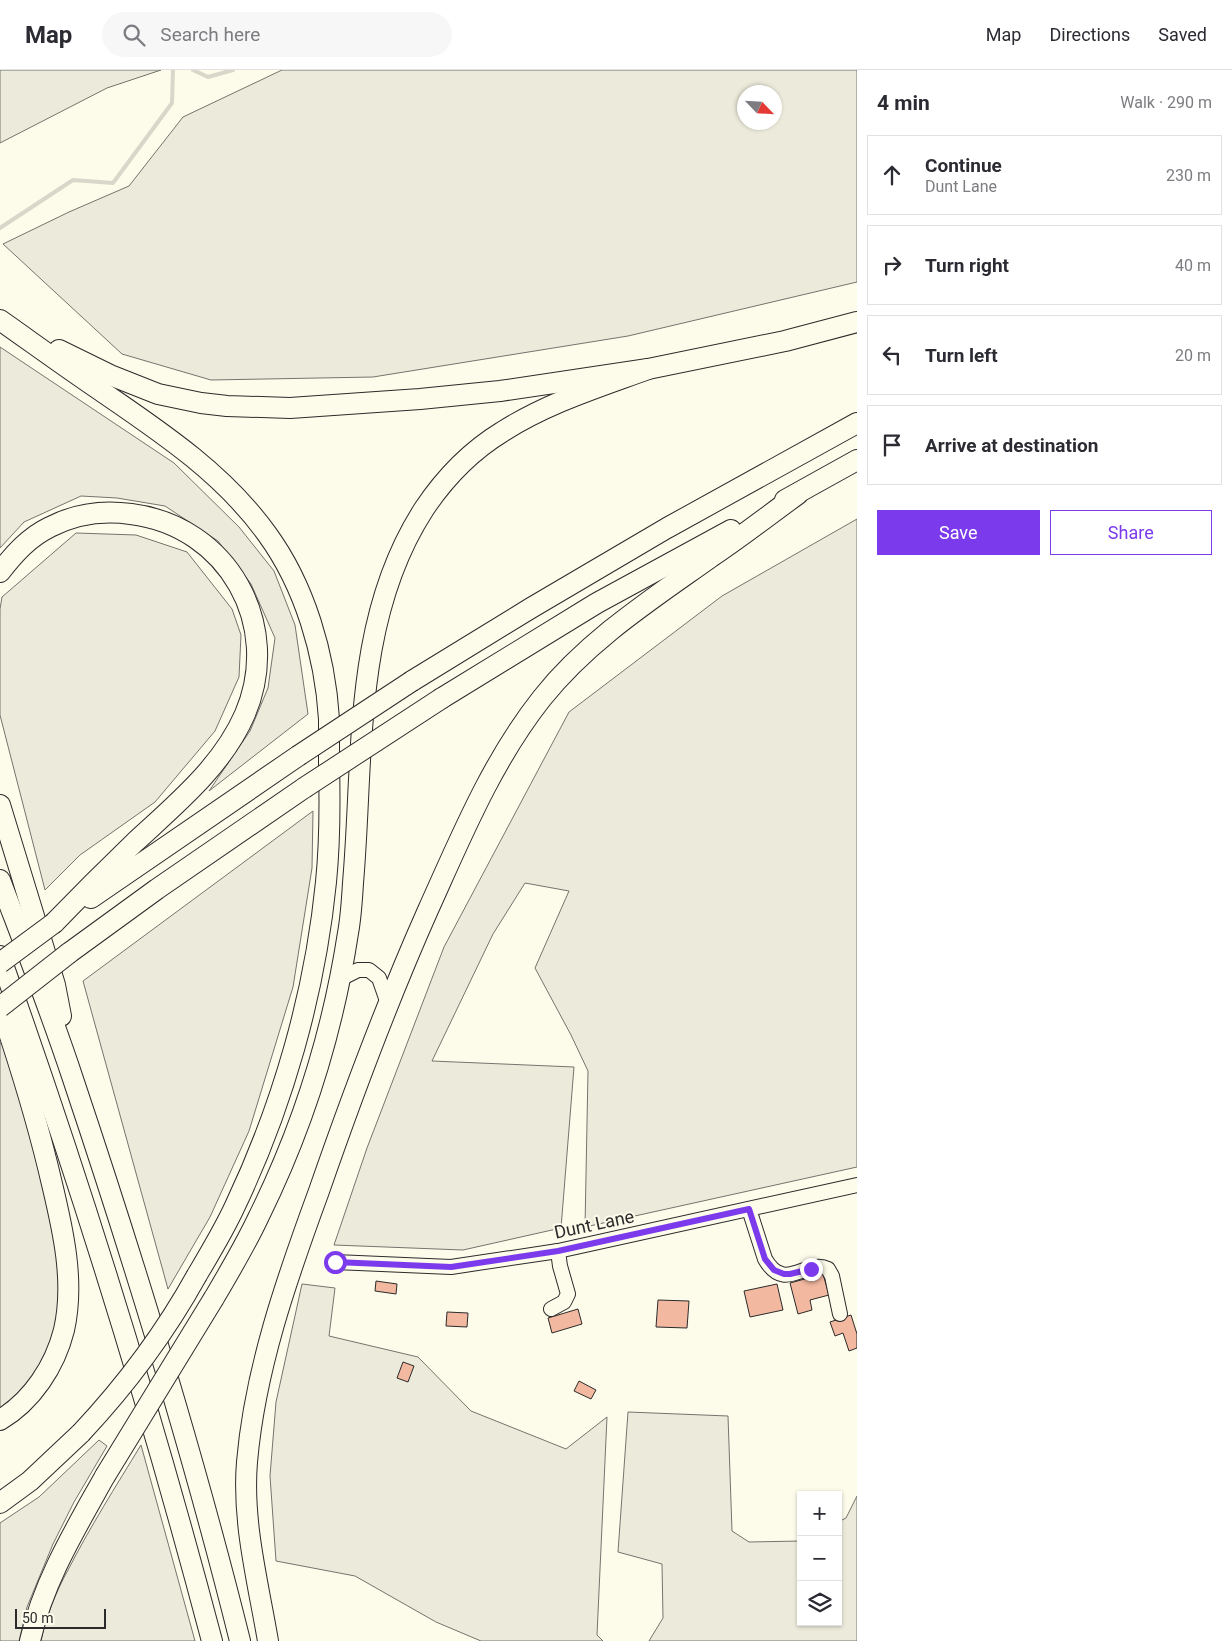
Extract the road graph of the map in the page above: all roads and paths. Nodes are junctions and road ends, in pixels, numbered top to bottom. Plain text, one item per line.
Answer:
1 (857, 322) edge
2 (7, 325) edge
3 (648, 369) junction
4 (857, 423) edge
5 (857, 460) edge
6 (798, 494) junction
7 (0, 572) edge
8 (0, 805) edge
9 (0, 880) edge
10 (54, 923) junction
11 (0, 956) edge
12 (0, 964) edge
13 (340, 979) junction
14 (388, 1004) junction
15 (0, 1006) edge
16 (73, 1078) junction
17 (857, 1185) edge
18 (749, 1209) junction
19 (558, 1251) junction
20 (335, 1262) dead end
21 (551, 1308) dead end
22 (840, 1314) dead end
23 (0, 1420) edge
24 (0, 1503) edge
25 (30, 1641) edge
26 (212, 1641) edge
27 (240, 1641) edge
28 (268, 1641) edge

1 - 3 highway
2 - 3 highway
2 - 24 highway, bridge
3 - 13 highway
4 - 10 highway, bridge
5 - 6 highway
6 - 14 highway
6 - 15 highway, bridge
7 - 10 highway
8 - 16 highway
9 - 16 highway
10 - 12 highway, bridge
11 - 26 highway
13 - 14 street
13 - 25 highway, bridge
14 - 28 highway
15 - 23 highway
16 - 27 highway
17 - 18 street, Dunt Lane
18 - 19 street, Dunt Lane
18 - 22 street
19 - 20 street, Dunt Lane
19 - 21 street

